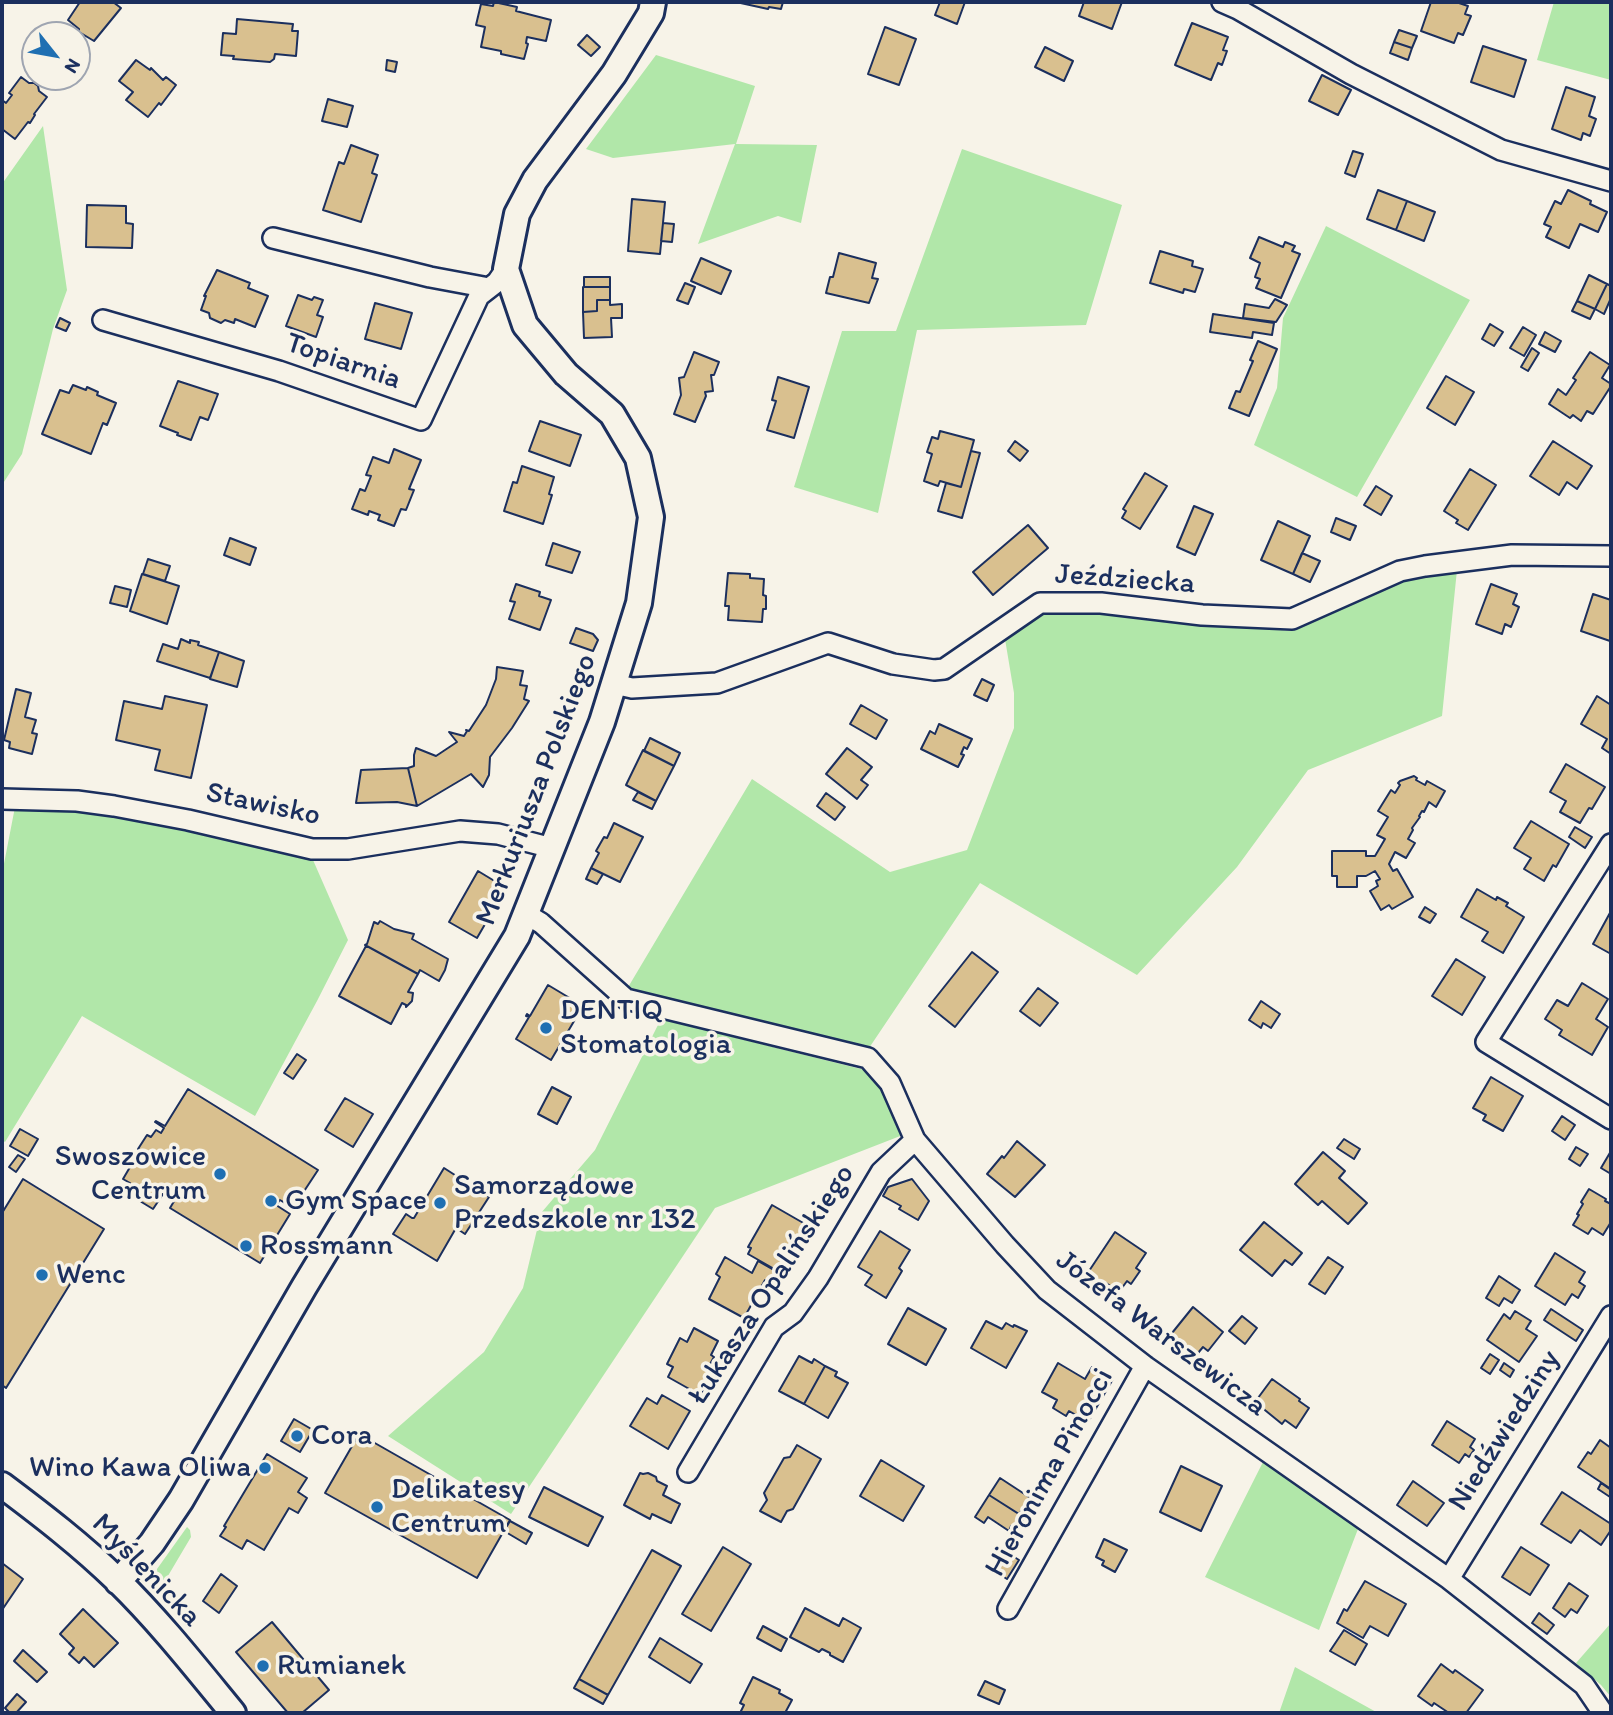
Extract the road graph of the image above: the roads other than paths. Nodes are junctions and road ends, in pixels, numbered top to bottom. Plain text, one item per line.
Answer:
1 (653, 2) edge
2 (1234, 4) edge
3 (1611, 181) edge
4 (272, 238) dead end
5 (506, 269) junction
6 (489, 288) junction
7 (103, 320) dead end
8 (1611, 556) edge
9 (614, 684) junction
10 (2, 799) edge
11 (1611, 844) edge
12 (552, 848) junction
13 (526, 914) junction
14 (1611, 1119) edge
15 (915, 1140) junction
16 (1611, 1316) edge
17 (1145, 1366) junction
18 (688, 1472) dead end
19 (2, 1485) edge
20 (1449, 1578) junction
21 (118, 1582) junction
22 (1008, 1609) dead end
23 (233, 1713) edge
24 (1603, 1713) edge

1 - 5 street
2 - 3 street
4 - 6 street
5 - 6 street, Topiarnia
5 - 9 street, Merkuriusza Polskiego
6 - 7 street, Topiarnia
8 - 9 street, Jeździecka
9 - 12 street, Merkuriusza Polskiego
10 - 12 street, Stawisko
11 - 14 street
12 - 13 street, Merkuriusza Polskiego
13 - 15 street, Józefa Warszewicza
13 - 21 street, Merkuriusza Polskiego
15 - 17 street, Józefa Warszewicza
15 - 18 street, Łukasza Opalińskiego
16 - 20 street, Niedźwiedziny
17 - 20 street, Józefa Warszewicza
17 - 22 street, Hieronima Pinocci
19 - 21 street, Myślenicka
20 - 24 street, Józefa Warszewicza
21 - 23 street, Myślenicka

